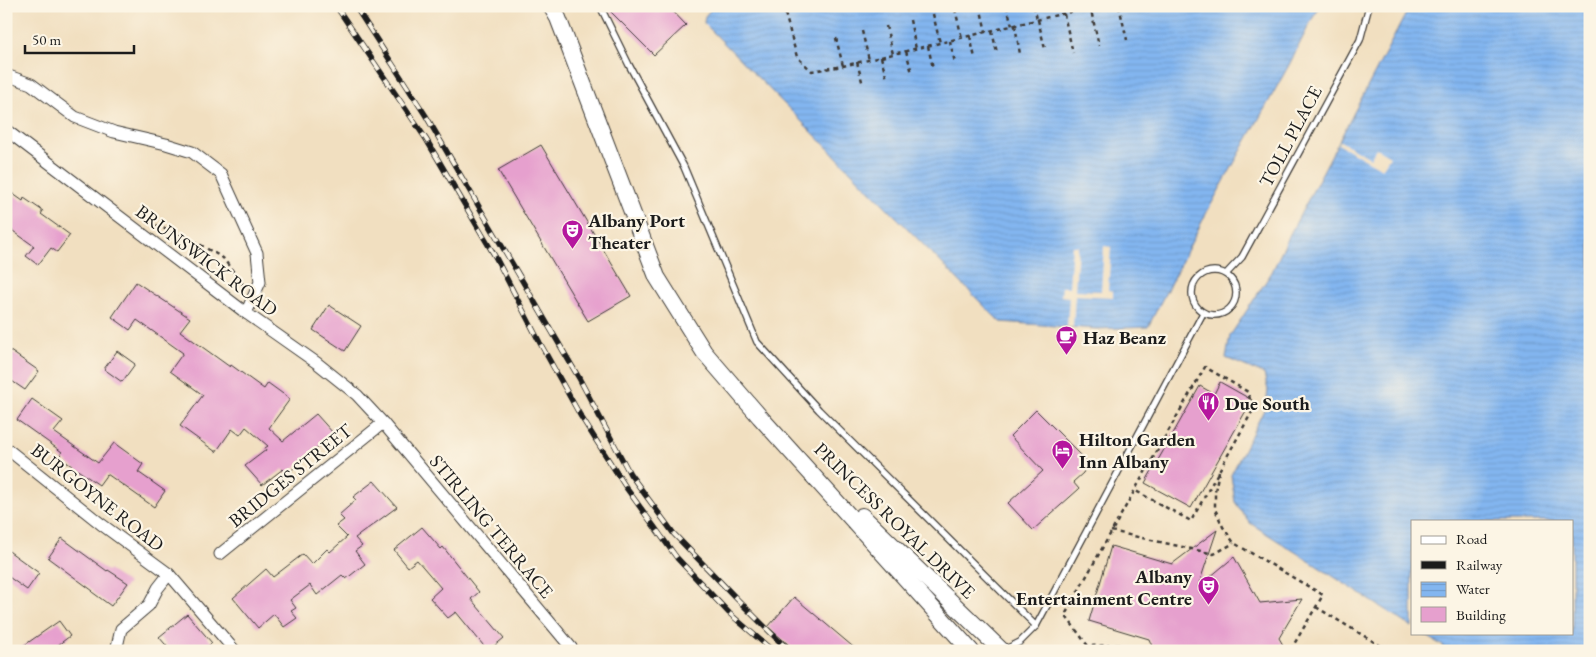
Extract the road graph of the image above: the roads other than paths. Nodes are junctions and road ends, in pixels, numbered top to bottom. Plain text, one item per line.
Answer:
1 (551, 6) edge
2 (600, 6) edge
3 (1369, 6) edge
4 (6, 76) edge
5 (6, 130) edge
6 (1226, 274) junction
7 (248, 309) junction
8 (1203, 313) junction
9 (760, 417) junction
10 (383, 423) junction
11 (6, 448) edge
12 (220, 554) dead end
13 (169, 574) junction
14 (1036, 626) junction
15 (116, 651) edge
16 (235, 651) edge
17 (574, 651) edge
18 (970, 651) edge
19 (1002, 651) edge

1 - 9 main road, PRINCESS ROYAL DRIVE
2 - 14 lane
3 - 6 lane, TOLL PLACE
4 - 7 street
5 - 7 street, BRUNSWICK ROAD
6 - 8 lane
6 - 8 lane
7 - 10 street, BRUNSWICK ROAD
8 - 14 lane
9 - 18 main road, PRINCESS ROYAL DRIVE
9 - 19 main road, PRINCESS ROYAL DRIVE
10 - 12 street, BRIDGES STREET
10 - 17 street, STIRLING TERRACE
11 - 13 street, BURGOYNE ROAD
13 - 15 street
13 - 16 street, BURGOYNE ROAD
14 - 19 lane

